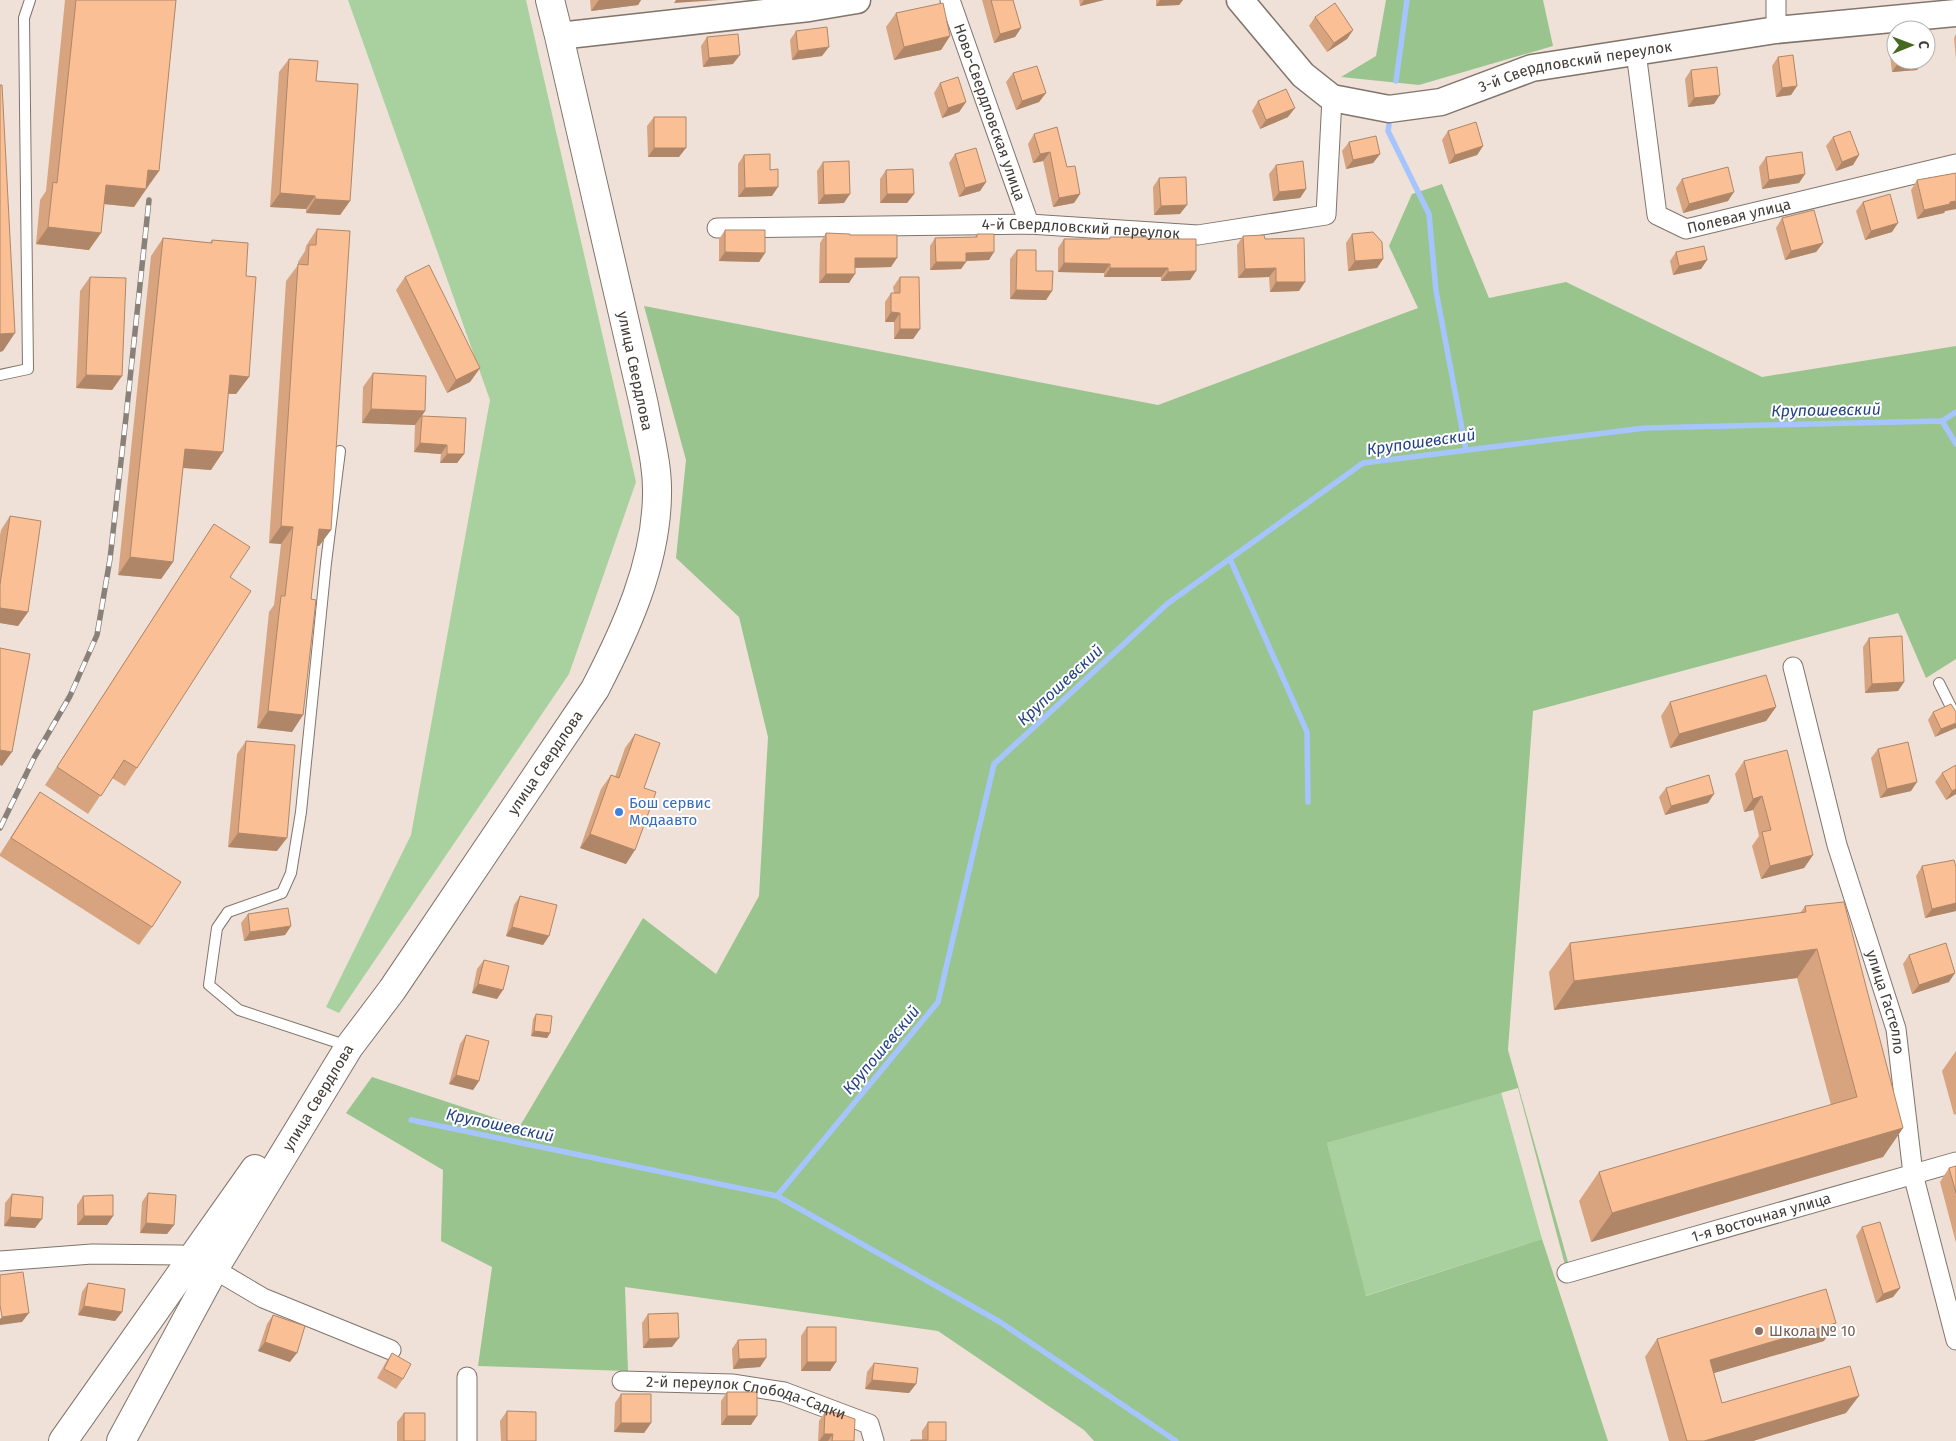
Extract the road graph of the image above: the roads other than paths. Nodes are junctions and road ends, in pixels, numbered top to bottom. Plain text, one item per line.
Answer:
1 (30, 0) edge
2 (550, 0) edge
3 (857, 0) edge
4 (950, 0) edge
5 (1240, 0) edge
6 (1776, 0) edge
7 (1956, 13) edge
8 (1776, 30) junction
9 (560, 36) junction
10 (1636, 52) junction
11 (1332, 98) junction
12 (1956, 164) edge
13 (1029, 224) junction
14 (716, 228) dead end
15 (0, 375) edge
16 (340, 451) dead end
17 (1793, 667) dead end
18 (1938, 683) dead end
19 (1956, 717) edge
20 (349, 1047) junction
21 (1956, 1162) edge
22 (1914, 1174) junction
23 (0, 1261) edge
24 (203, 1265) junction
25 (1567, 1274) dead end
26 (1956, 1340) edge
27 (390, 1350) dead end
28 (467, 1377) dead end
29 (622, 1381) dead end
30 (871, 1432) edge
31 (63, 1441) edge
32 (121, 1441) edge
33 (467, 1441) edge

1 - 15 lane
2 - 9 main road, улица Свердлова
3 - 9 main road
4 - 13 street, Ново-Свердловская улица
5 - 11 main road, 3-й Свердловский переулок
6 - 8 street
7 - 8 main road, 3-й Свердловский переулок
8 - 10 main road, 3-й Свердловский переулок
9 - 20 main road, улица Свердлова
10 - 11 main road, 3-й Свердловский переулок
10 - 12 street, Полевая улица
11 - 13 street, 4-й Свердловский переулок
13 - 14 street, 4-й Свердловский переулок
16 - 20 lane
17 - 22 street, улица Гастелло
18 - 19 lane
20 - 24 main road, улица Свердлова
21 - 22 street, 1-я Восточная улица
22 - 25 street, 1-я Восточная улица
22 - 26 street, улица Гастелло
23 - 24 street
24 - 27 street
24 - 31 main road
24 - 32 main road
28 - 33 street
29 - 30 street, 2-й переулок Слобода-Садки

